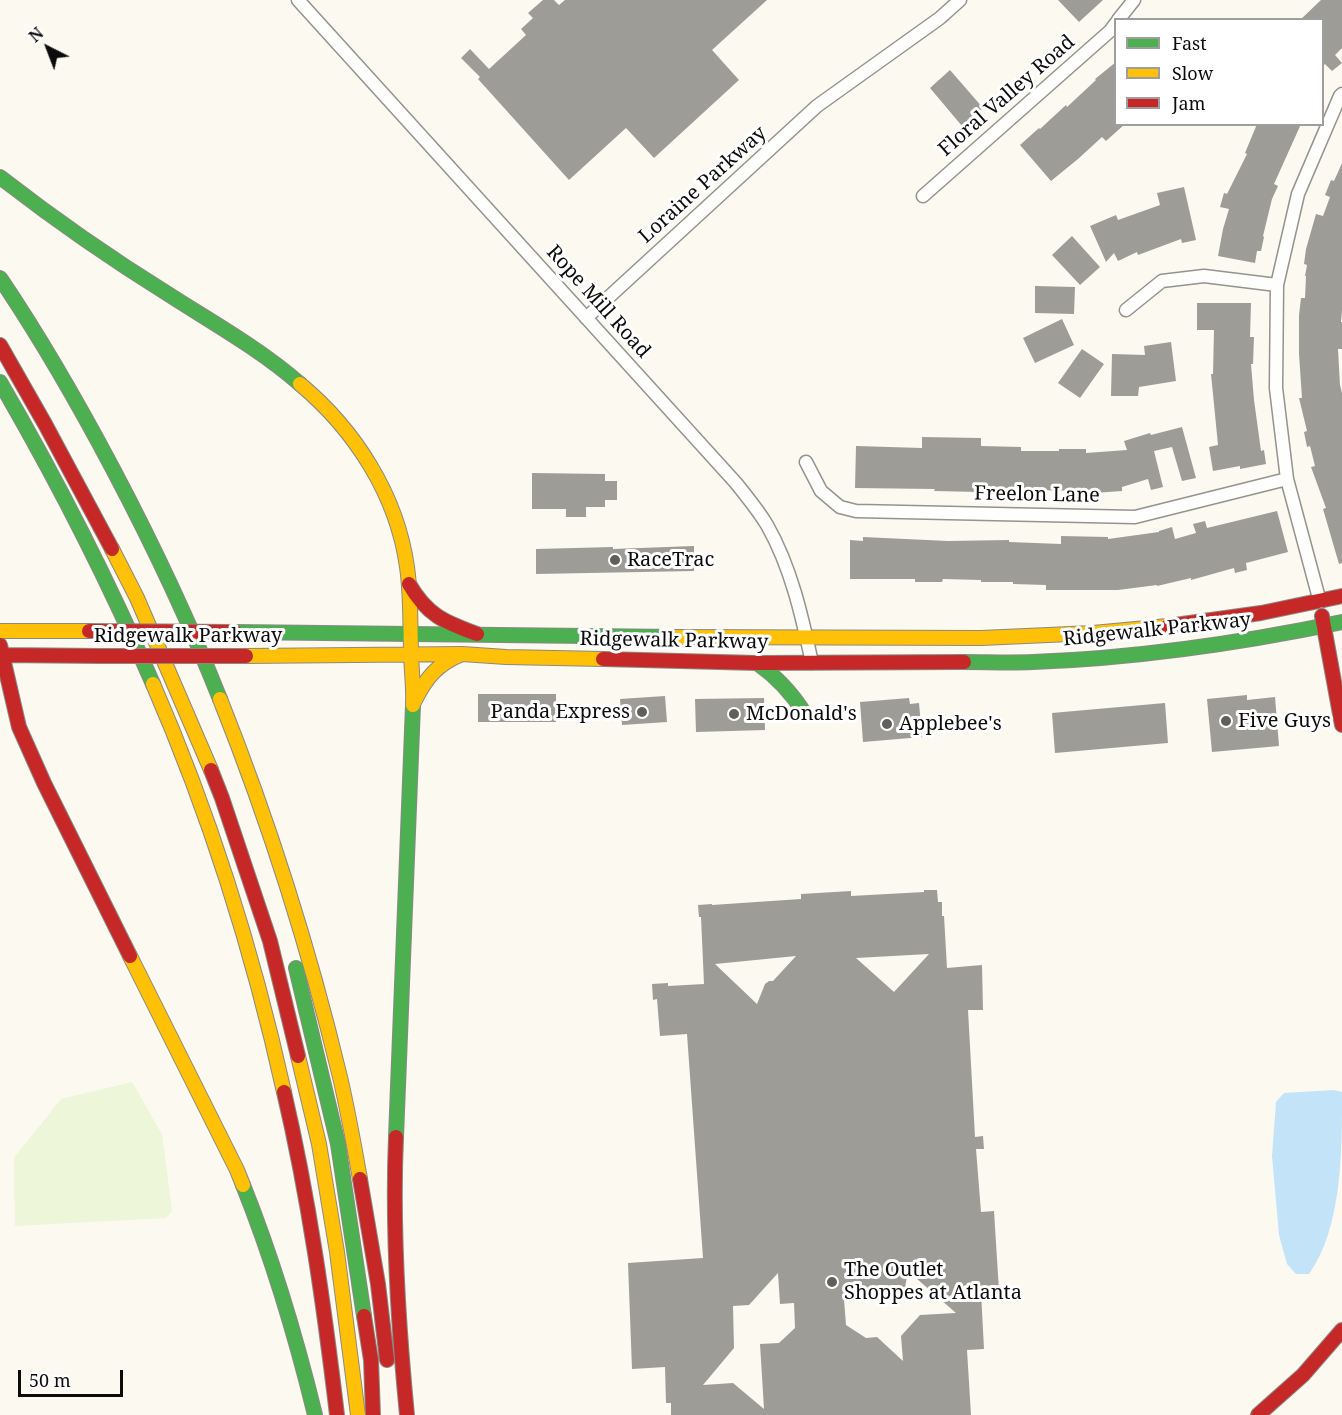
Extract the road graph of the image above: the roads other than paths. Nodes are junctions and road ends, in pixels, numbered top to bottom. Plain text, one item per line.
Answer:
1 (298, 0) edge
2 (960, 0) edge
3 (1131, 1) edge
4 (1119, 18) edge
5 (1114, 26) edge
6 (1342, 94) edge
7 (0, 177) edge
8 (923, 196) dead end
9 (0, 278) edge
10 (1276, 285) junction
11 (1126, 310) dead end
12 (586, 318) junction
13 (0, 345) edge
14 (0, 382) edge
15 (806, 462) dead end
16 (1287, 479) junction
17 (409, 584) junction
18 (1342, 596) edge
19 (1320, 602) junction
20 (1342, 622) edge
21 (1323, 626) junction
22 (0, 631) edge
23 (411, 633) junction
24 (477, 634) junction
25 (807, 638) junction
26 (1, 652) edge
27 (411, 654) junction
28 (462, 654) junction
29 (757, 663) junction
30 (812, 663) junction
31 (414, 702) junction
32 (805, 714) dead end
33 (1342, 725) edge
34 (254, 785) junction
35 (1342, 1330) edge
36 (388, 1369) dead end
37 (315, 1415) edge
38 (337, 1415) edge
39 (358, 1415) edge
40 (373, 1415) edge
41 (407, 1415) edge
42 (1258, 1415) edge

1 - 12 street, Rope Mill Road
2 - 12 street, Loraine Parkway
3 - 4 street
5 - 8 street, Floral Valley Road
6 - 10 street
7 - 17 main road
9 - 34 main road
10 - 11 street
10 - 16 street
12 - 25 street, Rope Mill Road
13 - 39 main road
14 - 38 main road
15 - 16 street, Freelon Lane
16 - 19 street
17 - 23 main road
17 - 24 main road
18 - 19 main road, Ridgewalk Parkway
19 - 21 main road
19 - 25 main road, Ridgewalk Parkway
20 - 21 main road, Ridgewalk Parkway
21 - 30 main road, Ridgewalk Parkway
21 - 33 main road
22 - 23 main road, Ridgewalk Parkway, bridge
23 - 24 main road, Ridgewalk Parkway
23 - 27 main road
24 - 25 main road, Ridgewalk Parkway
25 - 30 street, Rope Mill Road
26 - 27 main road, Ridgewalk Parkway, bridge
26 - 37 main road
27 - 28 main road, Ridgewalk Parkway
27 - 31 main road
28 - 29 main road, Ridgewalk Parkway
28 - 31 main road
29 - 30 main road, Ridgewalk Parkway
29 - 32 main road
31 - 41 main road
34 - 36 main road
34 - 40 main road
35 - 42 main road

